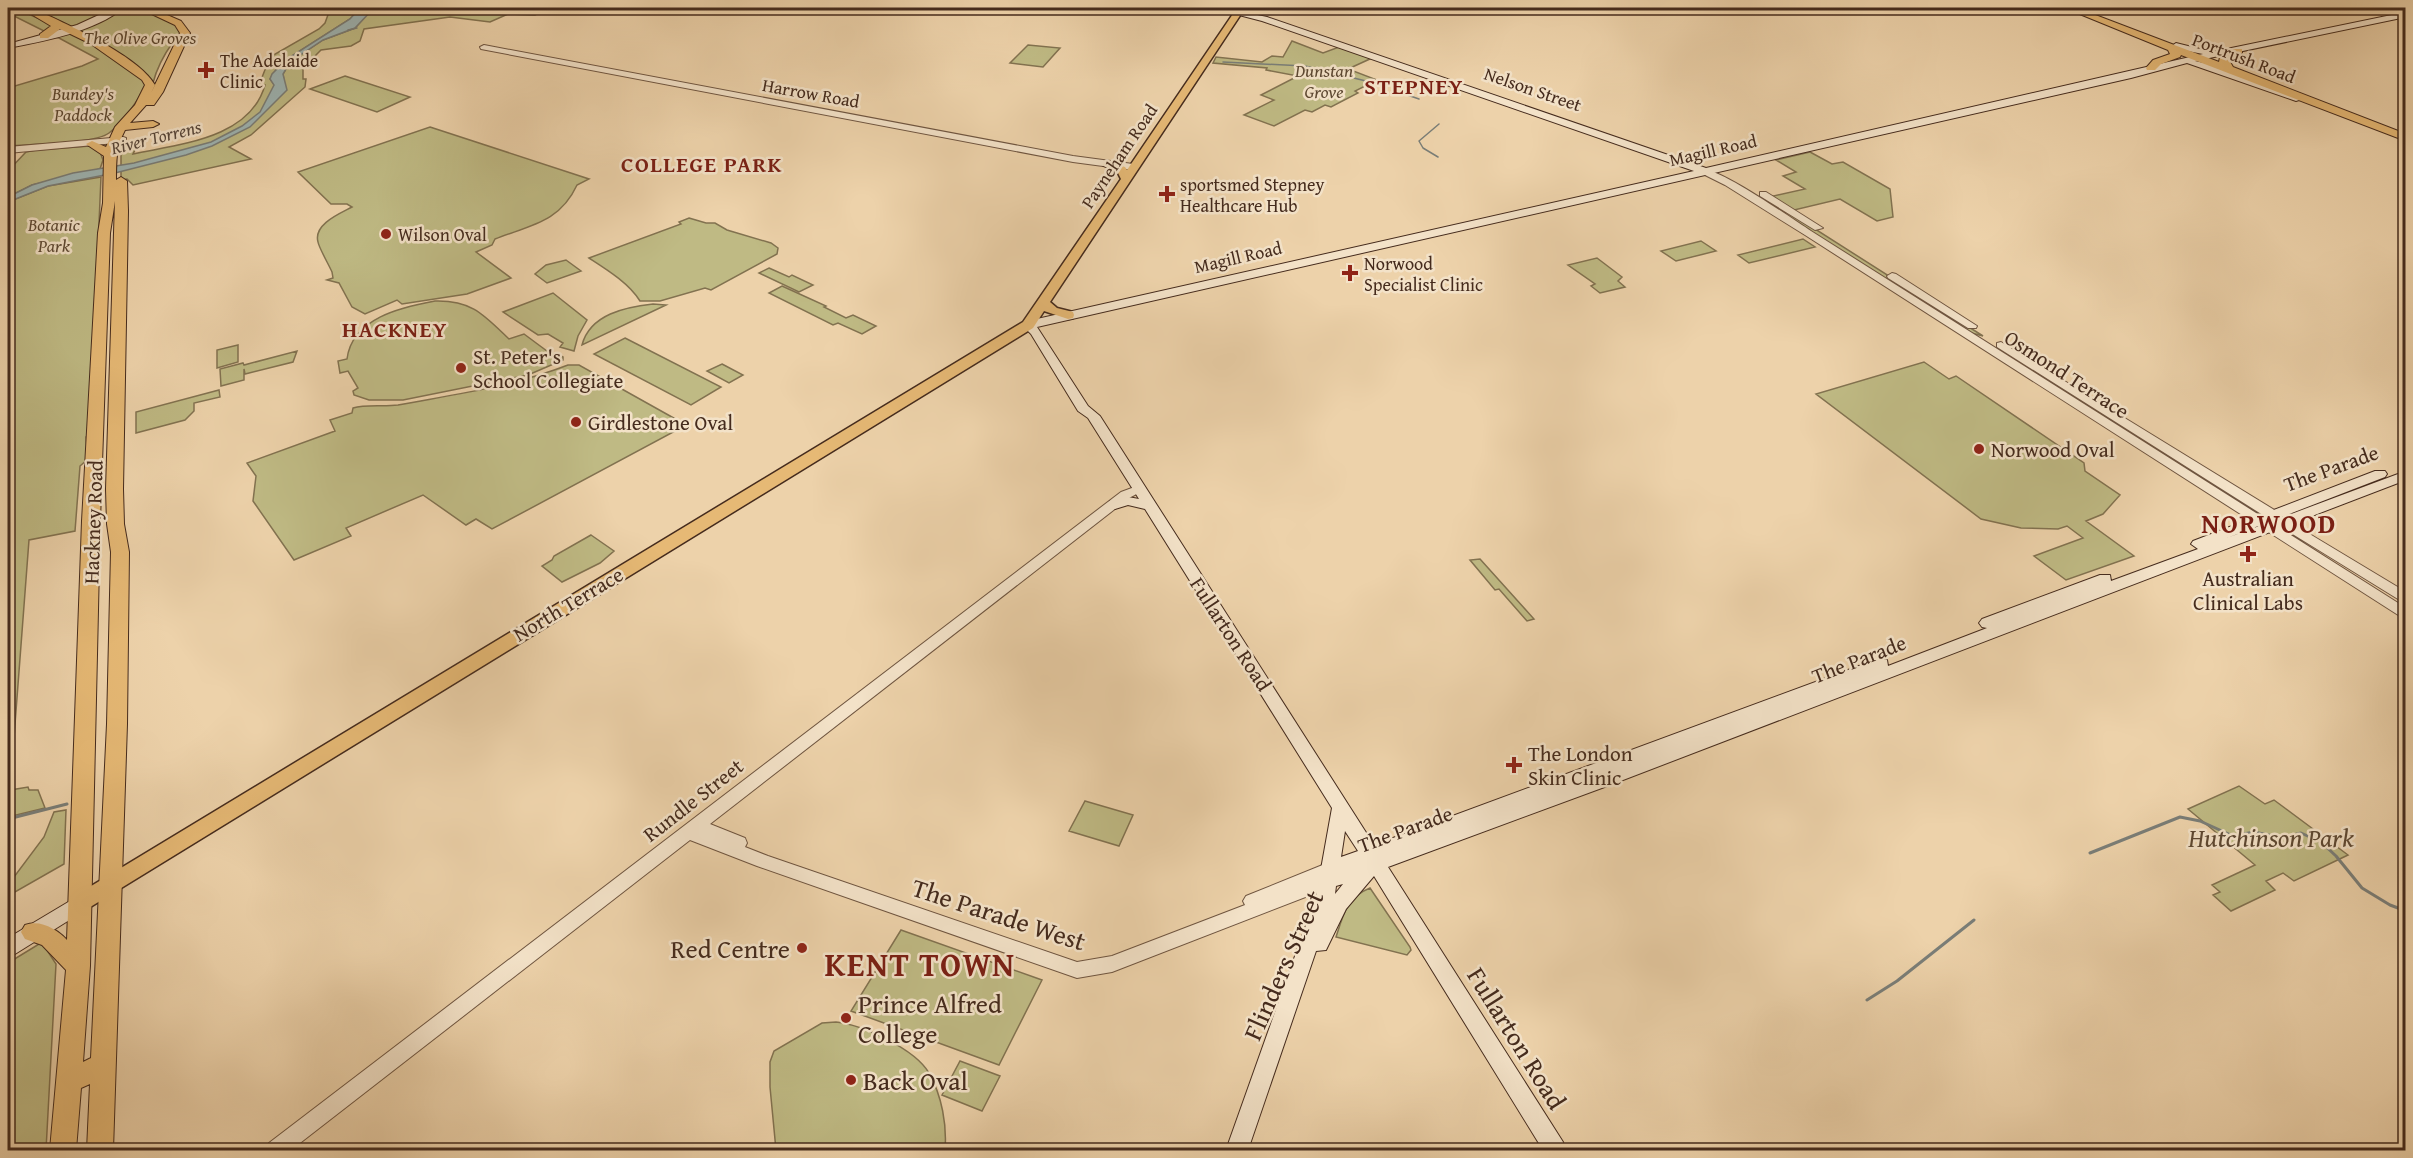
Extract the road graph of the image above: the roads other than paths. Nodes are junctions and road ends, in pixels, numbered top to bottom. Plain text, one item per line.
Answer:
1 (25, 8) edge
2 (119, 8) edge
3 (144, 8) edge
4 (1216, 8) edge
5 (1228, 8) edge
6 (2070, 8) edge
7 (2082, 8) edge
8 (1239, 10) edge
9 (2406, 14) edge
10 (46, 18) junction
11 (70, 28) junction
12 (44, 36) junction
13 (8, 46) edge
14 (484, 46) dead end
15 (2175, 48) junction
16 (2238, 51) junction
17 (2223, 54) junction
18 (2200, 58) junction
19 (2179, 62) junction
20 (2229, 66) junction
21 (2151, 68) junction
22 (2301, 99) junction
23 (1526, 106) junction
24 (153, 124) dead end
25 (129, 127) junction
26 (2406, 137) edge
27 (90, 143) junction
28 (116, 144) junction
29 (8, 149) edge
30 (1682, 162) junction
31 (1742, 162) junction
32 (1108, 165) joint
33 (1708, 170) junction
34 (1129, 173) junction
35 (1681, 176) junction
36 (1736, 179) junction
37 (117, 185) junction
38 (1769, 203) junction
39 (121, 236) junction
40 (104, 239) junction
41 (1042, 302) junction
42 (1082, 312) junction
43 (1068, 315) junction
44 (1028, 325) junction
45 (119, 326) junction
46 (1050, 339) junction
47 (99, 342) junction
48 (994, 345) junction
49 (1051, 357) junction
50 (1077, 383) junction
51 (1076, 398) junction
52 (1093, 416) junction
53 (116, 443) junction
54 (2406, 465) edge
55 (2406, 475) edge
56 (1140, 489) junction
57 (1115, 504) junction
58 (1150, 506) junction
59 (91, 521) junction
60 (2270, 521) junction
61 (2406, 599) edge
62 (2406, 615) edge
63 (115, 743) junction
64 (85, 767) junction
65 (1340, 809) junction
66 (693, 829) junction
67 (1371, 859) junction
68 (1328, 882) junction
69 (1386, 882) junction
70 (110, 885) junction
71 (1348, 887) junction
72 (80, 903) junction
73 (33, 932) junction
74 (8, 948) edge
75 (78, 966) junction
76 (104, 1065) junction
77 (1267, 1066) junction
78 (69, 1081) junction
79 (63, 1150) edge
80 (100, 1150) edge
81 (276, 1150) edge
82 (1237, 1150) edge
83 (1555, 1150) edge

1 - 10 highway
2 - 11 main road
3 - 25 highway
4 - 8 main road
5 - 8 main road
6 - 15 highway, Portrush Road
7 - 15 highway, Portrush Road
8 - 23 main road, Nelson Street
8 - 34 main road, Payneham Road
9 - 16 main road, Magill Road
10 - 11 highway
10 - 12 highway
11 - 12 main road
11 - 28 highway
12 - 13 main road
14 - 32 street, Harrow Road
15 - 17 main road
15 - 18 highway, Portrush Road
15 - 21 highway
16 - 17 main road, Magill Road
16 - 20 highway
17 - 18 main road, Magill Road
18 - 19 main road, Magill Road
18 - 20 highway, Portrush Road
18 - 22 highway, Portrush Road
19 - 21 main road, Magill Road
19 - 22 main road
20 - 26 highway, Portrush Road
21 - 31 main road, Magill Road
22 - 26 highway, Portrush Road
23 - 30 main road, Nelson Street
23 - 33 main road, Nelson Street
24 - 25 highway
25 - 28 highway
27 - 28 highway
27 - 28 street
27 - 29 street
28 - 37 highway, Hackney Road
30 - 33 main road, Nelson Street
30 - 35 main road
31 - 33 main road, Magill Road
31 - 36 main road
32 - 34 main road
33 - 35 main road, Magill Road
33 - 36 street, Osmond Terrace
33 - 38 street, Osmond Terrace
34 - 41 main road, Payneham Road
35 - 42 main road, Magill Road
36 - 38 street, Osmond Terrace
37 - 39 highway, Hackney Road
37 - 40 highway, Hackney Road
38 - 60 street, Osmond Terrace
39 - 40 highway
39 - 45 highway, Hackney Road
40 - 47 highway, Hackney Road
41 - 43 main road
41 - 44 main road, Payneham Road
42 - 43 main road, Magill Road
42 - 46 main road
43 - 44 main road, Magill Road
44 - 46 main road, Fullarton Road
44 - 48 main road, North Terrace
44 - 49 main road, Fullarton Road
45 - 47 highway
45 - 53 highway, Hackney Road
46 - 50 main road, Fullarton Road
47 - 59 highway, Hackney Road
48 - 49 main road
48 - 70 main road, North Terrace
49 - 51 main road, Fullarton Road
50 - 51 main road
50 - 52 main road, Fullarton Road
51 - 52 main road, Fullarton Road
52 - 56 main road, Fullarton Road
53 - 59 highway
53 - 63 highway, Hackney Road
54 - 60 main road, The Parade
55 - 60 main road, The Parade
56 - 57 street, Rundle Street
56 - 58 main road, Fullarton Road
57 - 58 main road
57 - 66 street, Rundle Street
58 - 65 main road, Fullarton Road
59 - 64 highway, Hackney Road
60 - 61 street, Osmond Terrace
60 - 62 street, Osmond Terrace
60 - 67 main road, The Parade
63 - 64 highway
63 - 70 highway, Hackney Road
64 - 72 highway, Hackney Road
65 - 67 main road, Fullarton Road
65 - 68 main road, Flinders Street
66 - 68 street, The Parade West
66 - 81 street, Rundle Street
67 - 68 main road, The Parade
67 - 69 main road, Fullarton Road
67 - 71 main road, Flinders Street
68 - 77 main road, Flinders Street
69 - 71 main road, Flinders Street
69 - 83 main road, Fullarton Road
70 - 72 main road, North Terrace
70 - 76 highway, Hackney Road
71 - 77 main road, Flinders Street
72 - 73 main road
72 - 75 highway, Hackney Road
73 - 74 main road
73 - 75 highway
75 - 78 highway, Hackney Road
76 - 78 highway
76 - 80 highway, Hackney Road
77 - 82 main road, Flinders Street
78 - 79 highway, Hackney Road

